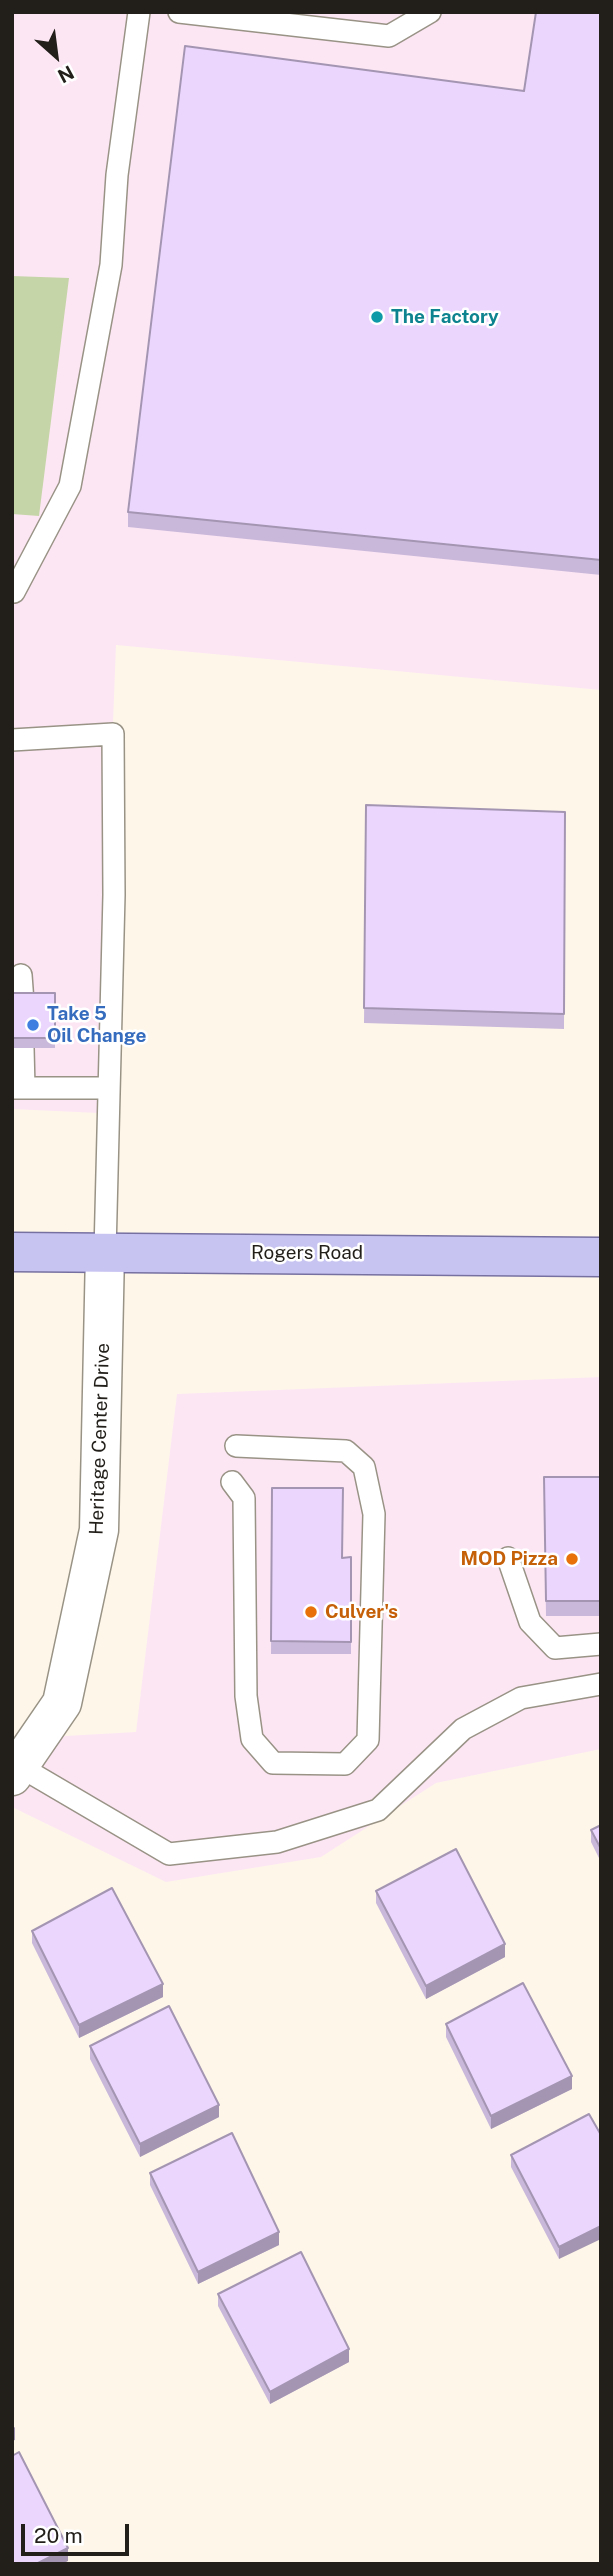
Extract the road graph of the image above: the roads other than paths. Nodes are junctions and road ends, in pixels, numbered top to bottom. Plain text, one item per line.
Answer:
1 (139, 12) edge
2 (179, 12) edge
3 (430, 12) edge
4 (14, 592) dead end
5 (12, 740) edge
6 (21, 975) dead end
7 (23, 1002) edge
8 (23, 1048) edge
9 (18, 1088) edge
10 (108, 1088) junction
11 (12, 1252) edge
12 (105, 1252) junction
13 (601, 1257) edge
14 (236, 1446) dead end
15 (232, 1482) dead end
16 (508, 1558) dead end
17 (601, 1644) edge
18 (601, 1684) edge
19 (15, 1771) edge

1 - 4 lane
2 - 3 lane
5 - 10 lane
6 - 7 lane
8 - 9 lane
9 - 10 lane
10 - 12 lane
11 - 12 main road, Rogers Road
12 - 13 main road, Rogers Road
12 - 19 street, Heritage Center Drive
14 - 15 lane
16 - 17 lane
18 - 19 lane

